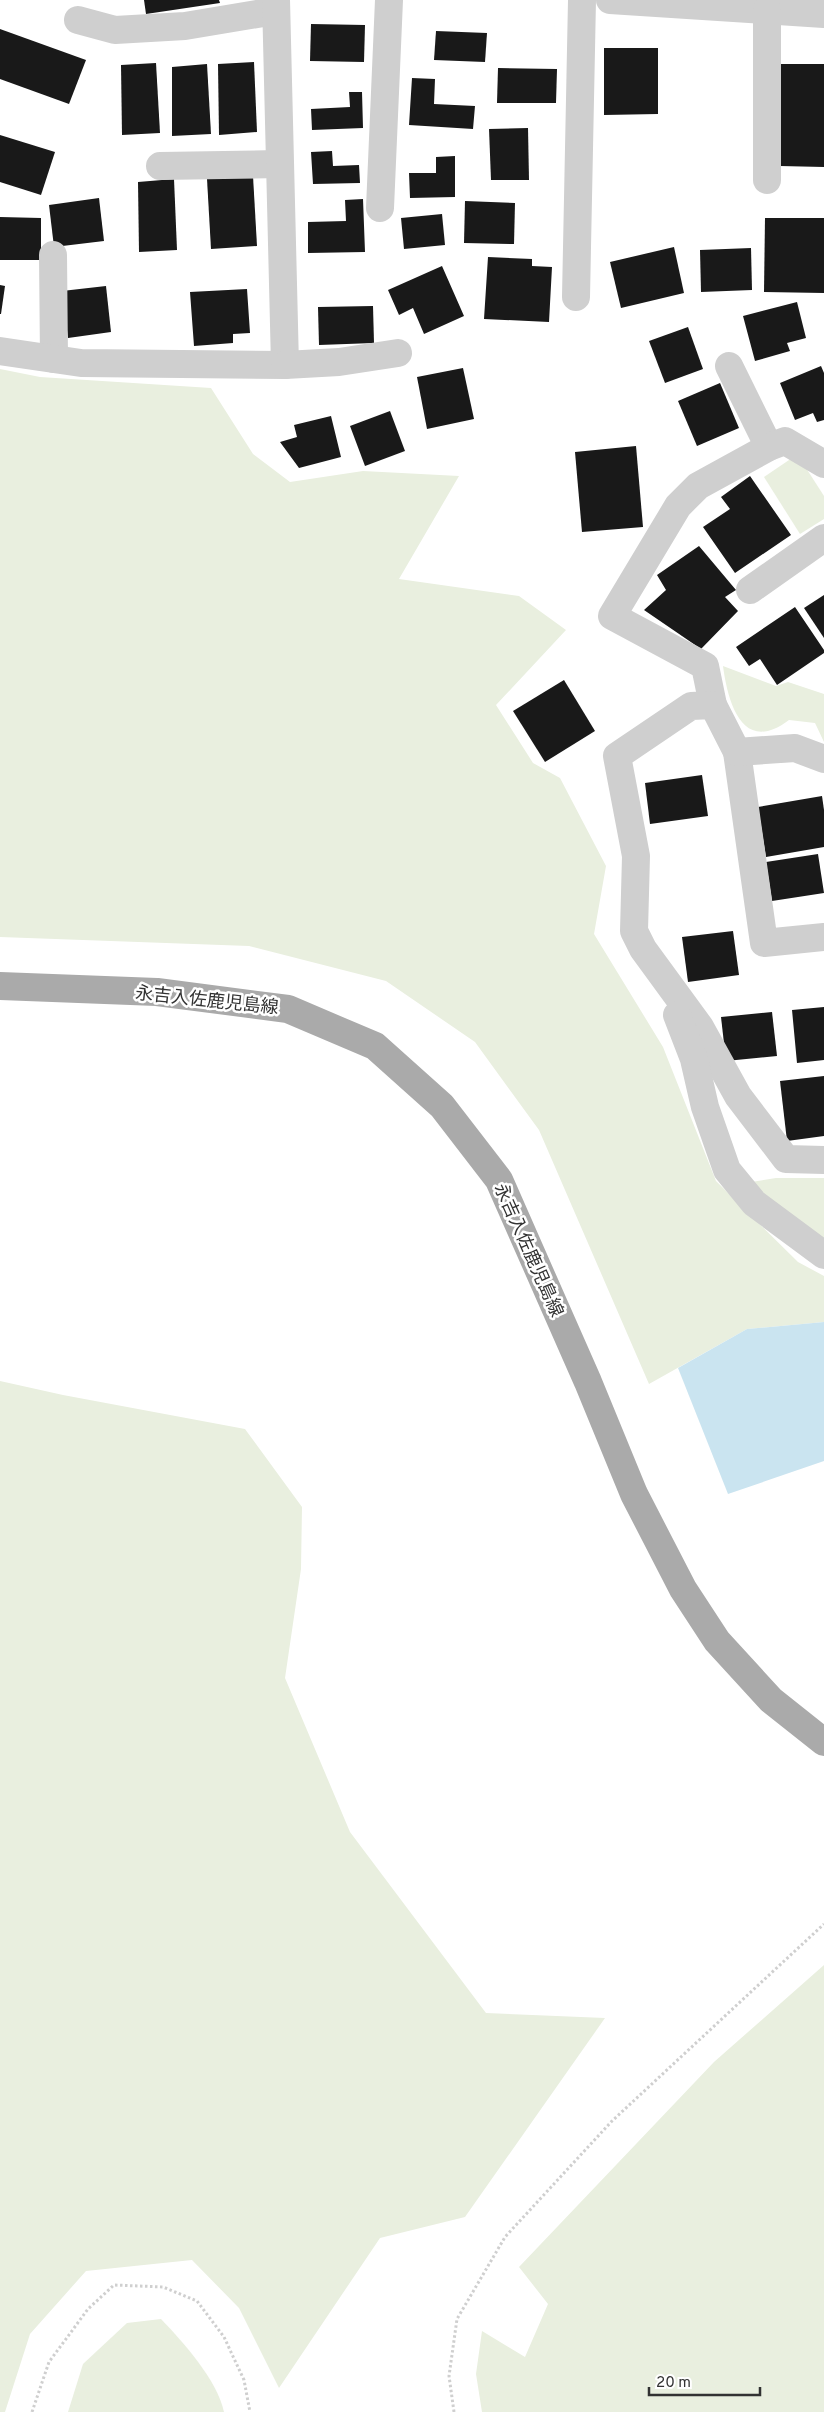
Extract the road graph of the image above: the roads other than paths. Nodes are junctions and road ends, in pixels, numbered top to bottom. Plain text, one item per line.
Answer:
1 (389, 0) edge
2 (582, 0) edge
3 (610, 0) edge
4 (275, 5) edge
5 (767, 10) junction
6 (824, 14) edge
7 (78, 20) dead end
8 (279, 164) junction
9 (160, 166) dead end
10 (767, 180) dead end
11 (380, 208) dead end
12 (53, 255) dead end
13 (576, 297) dead end
14 (0, 351) edge
15 (398, 353) dead end
16 (54, 359) junction
17 (285, 365) junction
18 (729, 366) dead end
19 (769, 447) junction
20 (824, 464) edge
21 (824, 538) edge
22 (750, 590) dead end
23 (713, 704) junction
24 (736, 752) junction
25 (824, 759) edge
26 (824, 937) edge
27 (663, 976) junction
28 (0, 986) edge
29 (824, 1160) edge
30 (824, 1255) edge
31 (824, 1742) edge

1 - 11 street
2 - 13 street
3 - 5 street
4 - 7 street
4 - 8 street
5 - 6 street
5 - 10 street
8 - 9 street
8 - 17 street
12 - 16 street
14 - 16 street
15 - 17 street
16 - 17 street
18 - 19 street
19 - 20 street
19 - 23 street
21 - 22 street
23 - 24 street
23 - 27 street
24 - 25 street
24 - 26 street
27 - 29 street
27 - 30 street
28 - 31 main road, 永吉入佐鹿児島線

